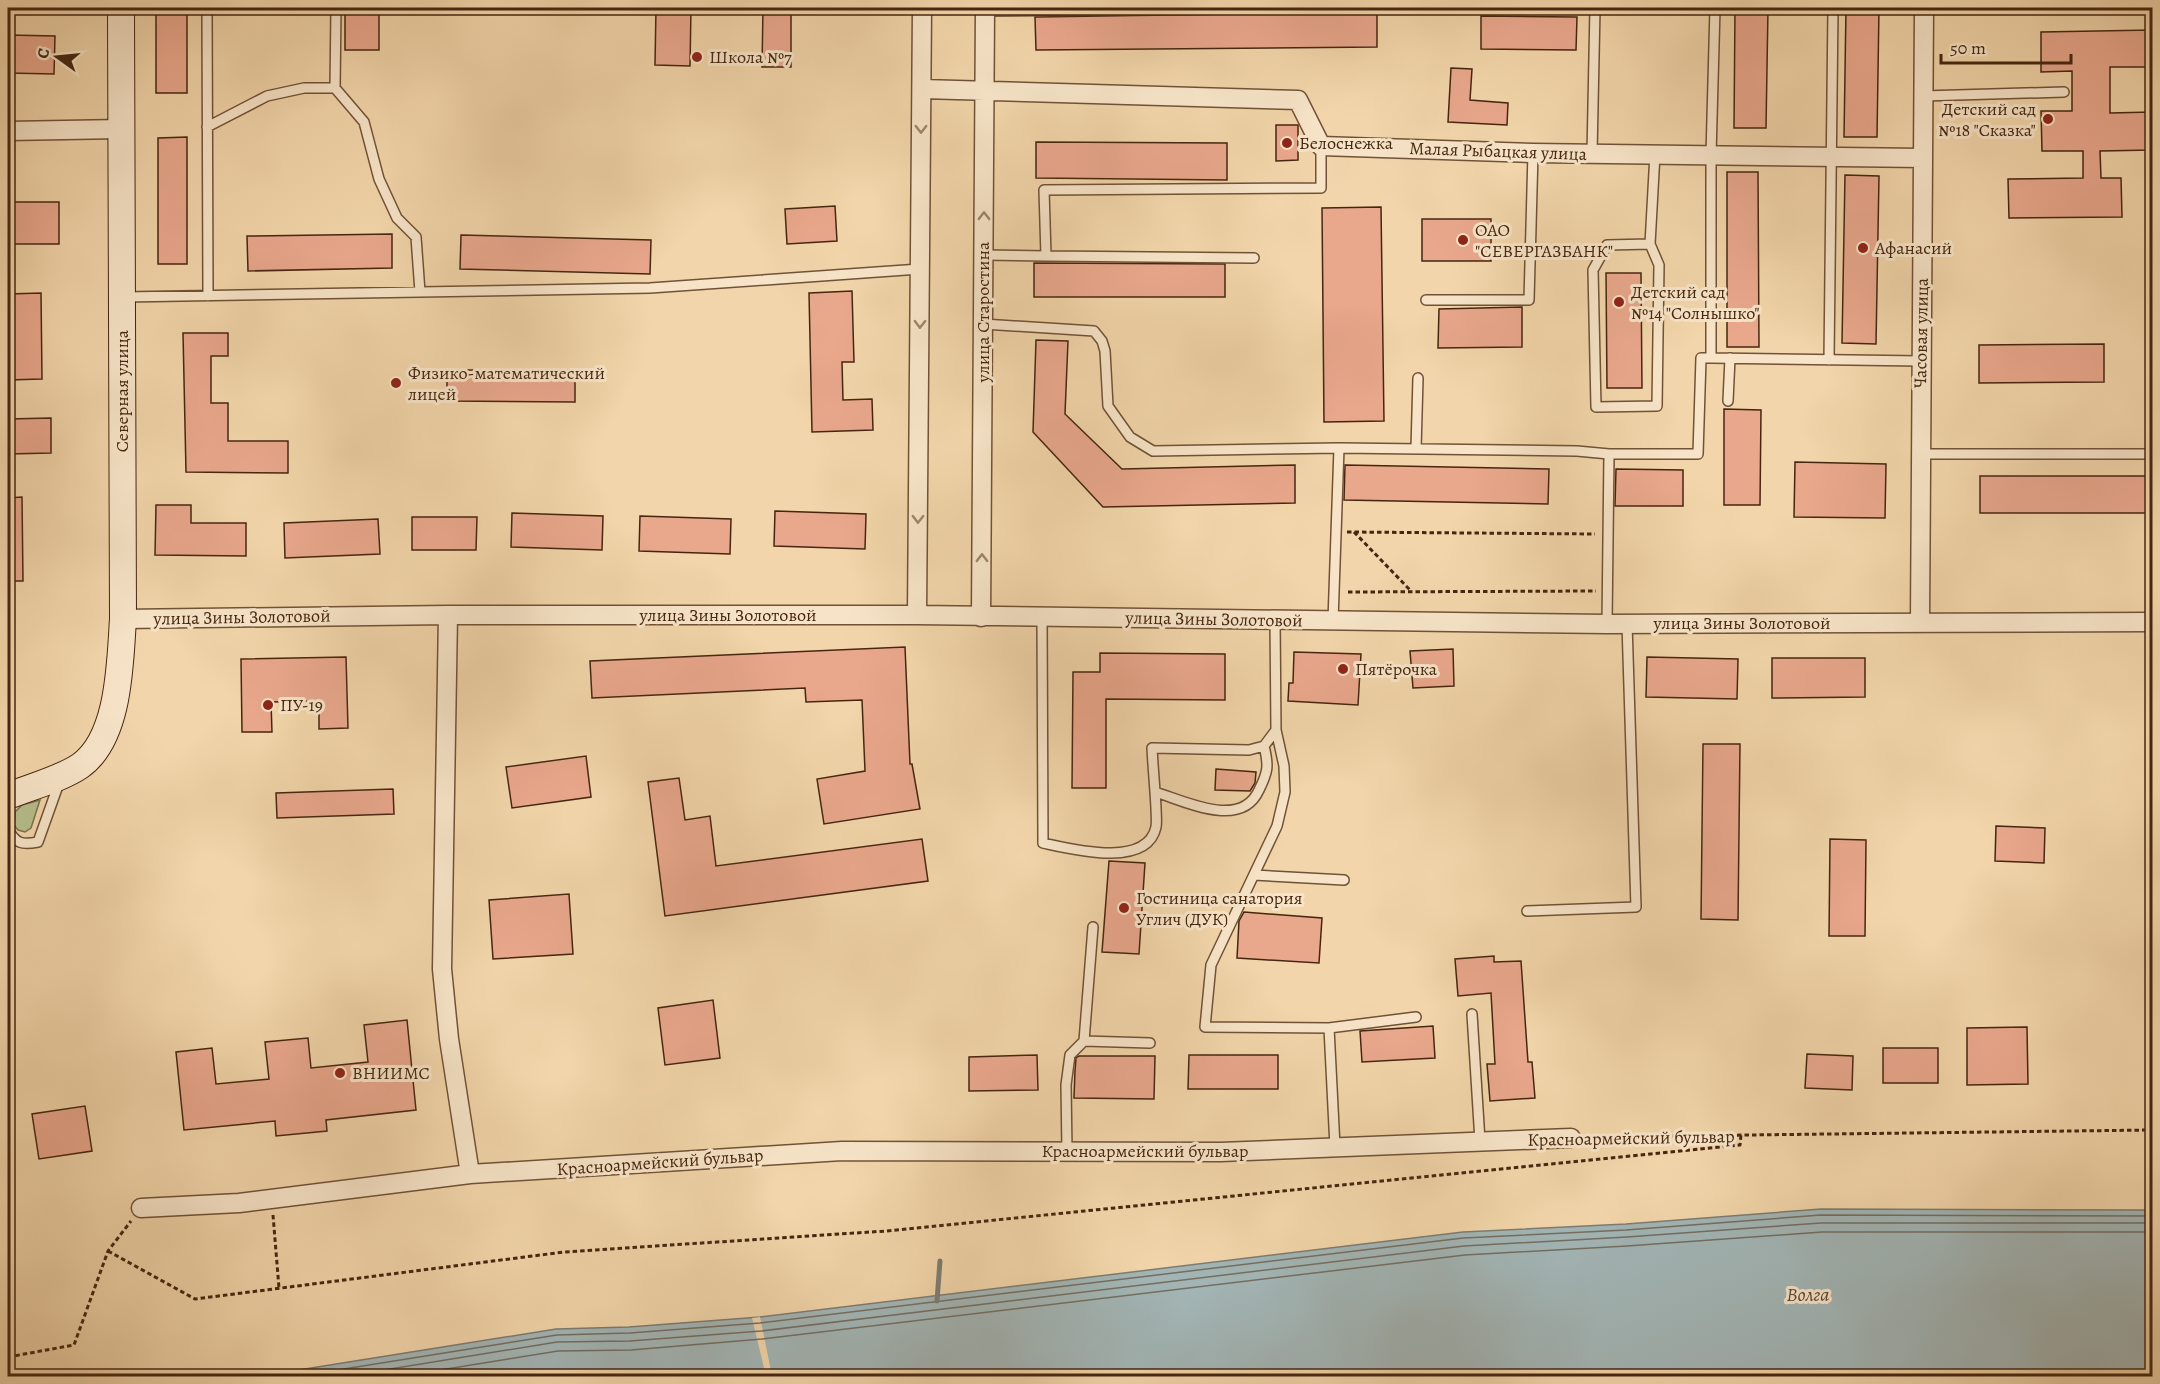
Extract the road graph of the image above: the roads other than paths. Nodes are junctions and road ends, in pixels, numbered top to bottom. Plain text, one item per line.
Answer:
1 (121, 8) edge
2 (207, 8) edge
3 (336, 8) edge
4 (922, 8) edge
5 (1281, 8) edge
6 (1595, 8) edge
7 (1715, 8) edge
8 (1833, 8) edge
9 (1924, 8) edge
10 (985, 9) edge
11 (336, 88) junction
12 (921, 89) junction
13 (984, 90) junction
14 (2064, 92) dead end
15 (1923, 96) junction
16 (207, 127) junction
17 (121, 129) junction
18 (8, 131) edge
19 (1321, 146) junction
20 (1533, 153) junction
21 (1592, 154) junction
22 (1655, 154) junction
23 (1711, 155) junction
24 (1831, 157) junction
25 (1923, 159) junction
26 (1650, 244) junction
27 (983, 255) junction
28 (1046, 256) junction
29 (1254, 258) dead end
30 (921, 269) junction
31 (420, 292) junction
32 (208, 296) junction
33 (122, 297) junction
34 (1426, 300) dead end
35 (983, 324) junction
36 (1710, 358) junction
37 (1730, 358) junction
38 (1829, 360) junction
39 (1921, 361) junction
40 (1418, 378) dead end
41 (1728, 400) dead end
42 (1339, 448) junction
43 (1416, 449) junction
44 (1609, 454) junction
45 (1920, 454) junction
46 (2152, 454) edge
47 (448, 615) junction
48 (917, 615) junction
49 (981, 617) junction
50 (1041, 618) junction
51 (123, 619) junction
52 (1275, 620) junction
53 (1332, 621) junction
54 (1920, 622) junction
55 (2152, 622) edge
56 (1607, 624) junction
57 (1626, 624) junction
58 (1276, 730) junction
59 (1264, 746) junction
60 (71, 770) junction
61 (1155, 792) junction
62 (8, 796) edge
63 (8, 829) edge
64 (1254, 875) junction
65 (1344, 880) dead end
66 (1527, 911) dead end
67 (1093, 927) dead end
68 (1472, 1014) dead end
69 (1416, 1017) dead end
70 (1329, 1028) junction
71 (1084, 1041) junction
72 (1150, 1043) dead end
73 (1571, 1138) road end
74 (1480, 1142) junction
75 (1335, 1147) junction
76 (1067, 1152) junction
77 (470, 1174) junction
78 (141, 1208) road end

1 - 17 street, Северная улица
2 - 16 lane
3 - 11 lane
4 - 12 street
5 - 10 lane
6 - 21 lane
7 - 23 lane
8 - 24 lane
9 - 15 street, Часовая улица
10 - 13 street, улица Старостина
11 - 16 lane
11 - 31 lane
12 - 13 street
12 -> 30 street
13 - 19 street
27 -> 13 street, улица Старостина
14 - 15 lane
15 - 25 street, Часовая улица
16 - 32 lane
17 - 18 street
17 - 33 street, Северная улица
19 - 20 street, Малая Рыбацкая улица
19 - 28 lane
20 - 21 street, Малая Рыбацкая улица
20 - 34 lane
21 - 22 street, Малая Рыбацкая улица
22 - 23 street, Малая Рыбацкая улица
22 - 26 lane
23 - 24 street, Малая Рыбацкая улица
23 - 36 lane
24 - 25 street, Малая Рыбацкая улица
24 - 38 lane
25 - 39 street, Часовая улица
26 - 26 lane
27 - 28 lane
27 - 35 street, улица Старостина
28 - 29 lane
30 - 31 lane
30 -> 48 street
31 - 32 lane
32 - 33 lane
33 - 51 street, Северная улица
35 - 42 lane
49 -> 35 street, улица Старостина
36 - 37 lane
36 - 44 lane
37 - 38 lane
37 - 41 lane
38 - 39 lane
39 - 45 street, Часовая улица
40 - 43 lane
42 - 43 lane
42 - 53 lane
43 - 44 lane
44 - 56 lane
45 - 46 lane
45 - 54 street, Часовая улица
47 - 48 street, улица Зины Золотовой
47 - 51 street, улица Зины Золотовой
47 - 77 street
48 - 49 street, улица Зины Золотовой
49 - 50 street, улица Зины Золотовой
50 - 52 street, улица Зины Золотовой
50 - 61 lane
51 - 60 street, Северная улица
52 - 53 street, улица Зины Золотовой
52 - 58 lane
53 - 56 street, улица Зины Золотовой
54 - 55 street, улица Зины Золотовой
54 - 57 street, улица Зины Золотовой
56 - 57 street, улица Зины Золотовой
57 - 66 lane
58 - 59 lane
58 - 64 lane
59 - 61 lane
59 - 61 lane
60 - 62 street
60 - 63 lane
64 - 65 lane
64 - 70 lane
67 - 71 lane
68 - 74 lane
69 - 70 lane
70 - 75 lane
71 - 72 lane
71 - 76 lane
73 - 74 street, Красноармейский бульвар
74 - 75 street, Красноармейский бульвар
75 - 76 street, Красноармейский бульвар
76 - 77 street, Красноармейский бульвар
77 - 78 street, Красноармейский бульвар

